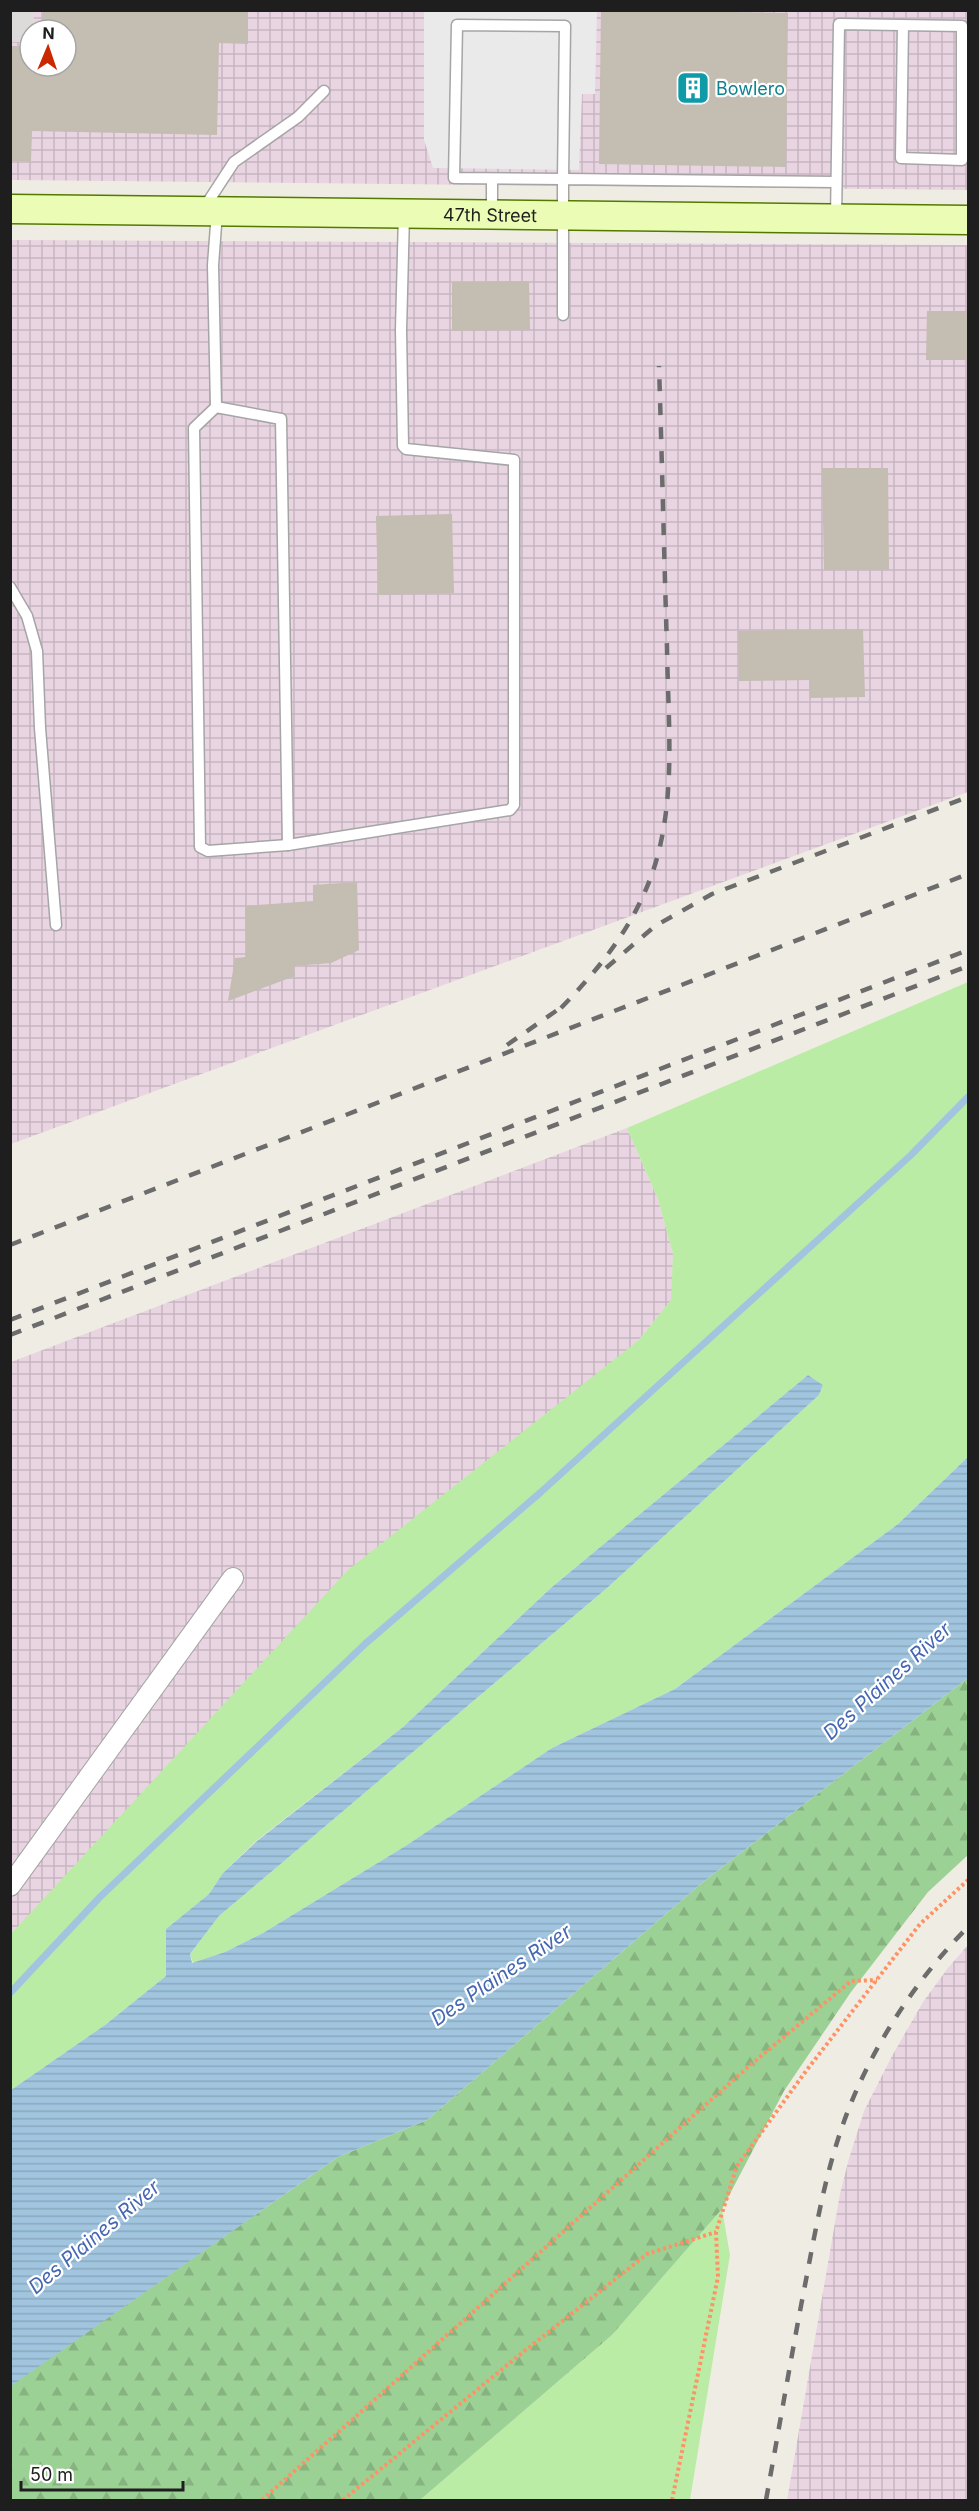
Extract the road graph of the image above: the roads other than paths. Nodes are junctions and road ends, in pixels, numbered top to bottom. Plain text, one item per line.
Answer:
1 (903, 25) junction
2 (324, 91) dead end
3 (563, 178) junction
4 (492, 179) junction
5 (836, 182) junction
6 (10, 209) edge
7 (210, 211) junction
8 (404, 213) junction
9 (492, 214) junction
10 (564, 215) junction
11 (836, 218) junction
12 (969, 220) edge
13 (563, 315) dead end
14 (216, 407) junction
15 (10, 587) edge
16 (288, 845) junction
17 (56, 925) dead end
18 (233, 1578) dead end
19 (10, 1886) edge

1 - 1 lane
1 - 5 lane
2 - 7 lane
3 - 4 lane
3 - 4 lane
3 - 5 lane
3 - 10 lane
4 - 9 lane
5 - 11 lane
6 - 7 main road, 47th Street
7 - 8 main road, 47th Street
7 - 14 lane
8 - 9 main road, 47th Street
8 - 16 lane
9 - 10 main road, 47th Street
10 - 11 main road, 47th Street
10 - 13 lane
11 - 12 main road, 47th Street
14 - 16 lane
14 - 16 lane
15 - 17 lane
18 - 19 street

